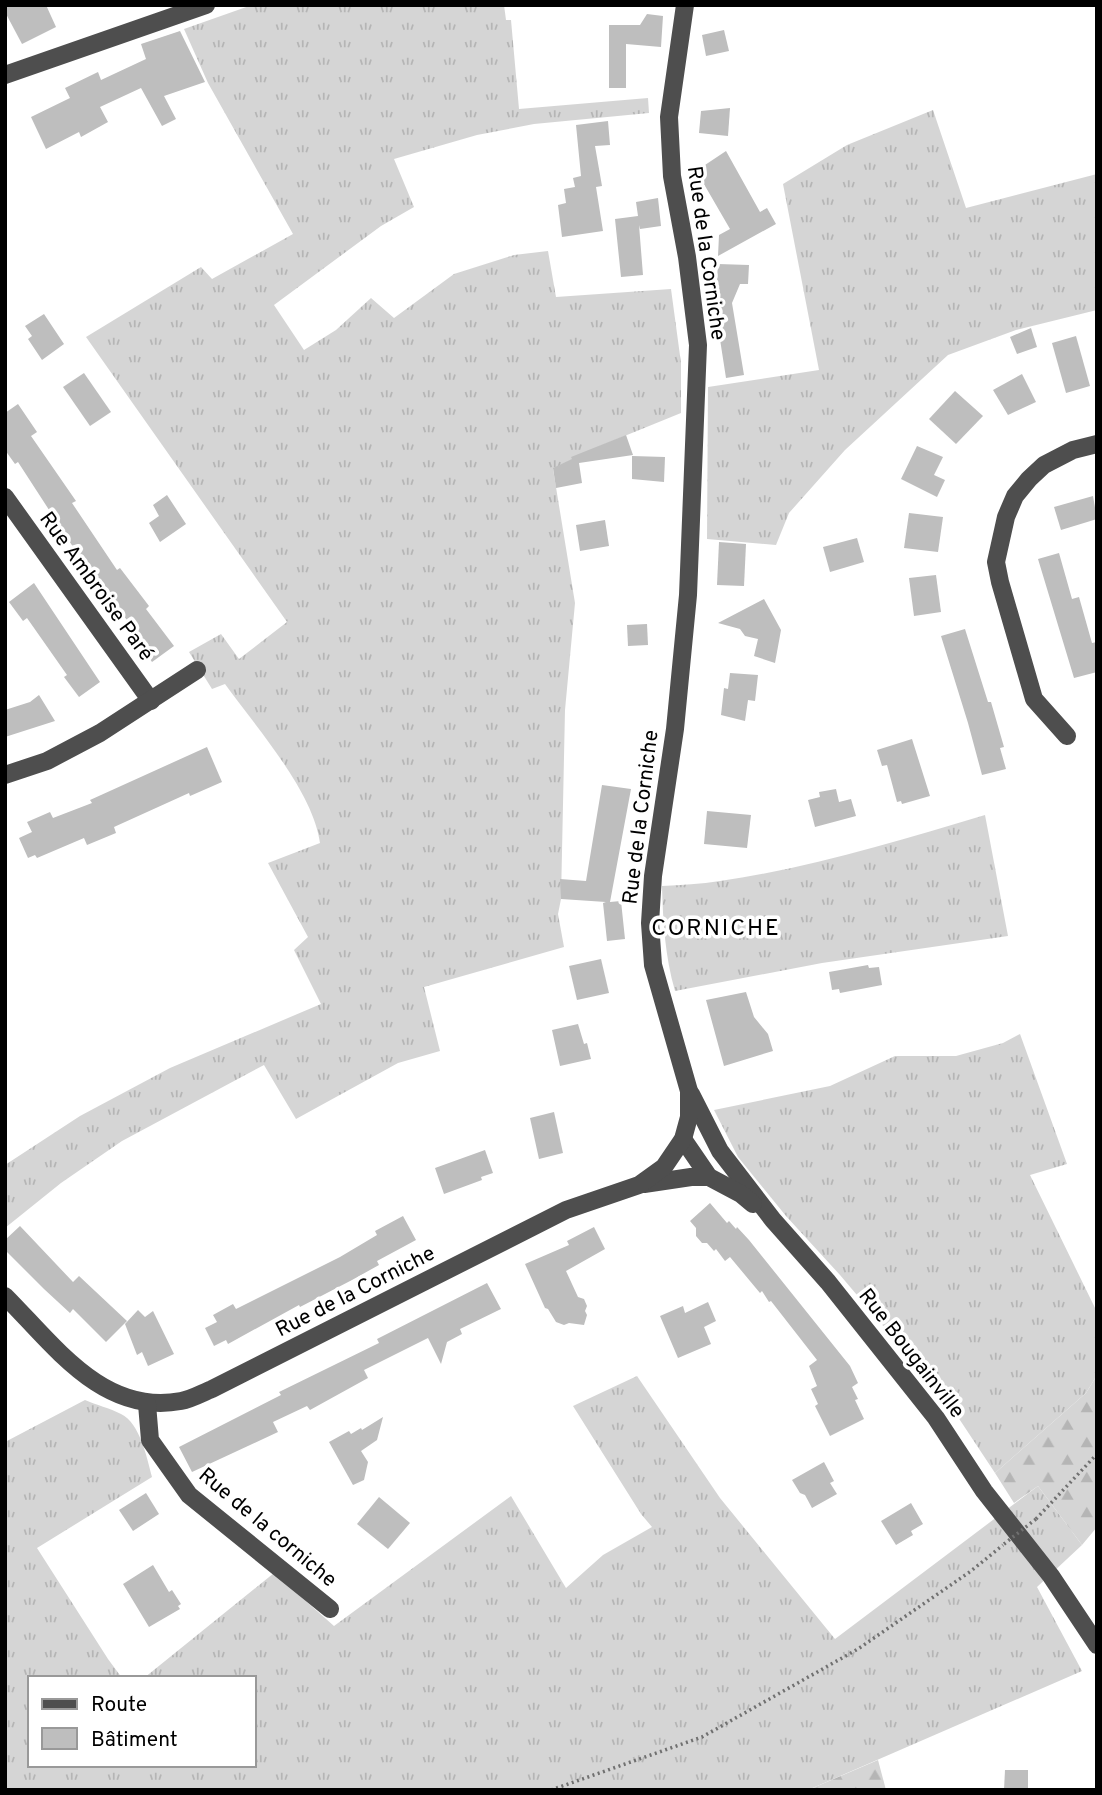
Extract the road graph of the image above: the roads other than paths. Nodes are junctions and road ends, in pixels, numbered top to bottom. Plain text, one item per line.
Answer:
1 (206, 5) edge
2 (685, 5) edge
3 (5, 75) edge
4 (1097, 444) edge
5 (5, 497) edge
6 (197, 670) dead end
7 (151, 701) junction
8 (1068, 736) dead end
9 (5, 775) edge
10 (690, 1091) junction
11 (683, 1139) junction
12 (720, 1151) junction
13 (709, 1177) junction
14 (639, 1185) junction
15 (773, 1220) junction
16 (5, 1296) edge
17 (147, 1404) junction
18 (330, 1609) dead end
19 (1097, 1646) edge

1 - 3 street
2 - 10 street, Rue de la Corniche
4 - 8 street
5 - 7 street, Rue Ambroise Paré
6 - 7 street
7 - 9 street
10 - 11 street, Rue de la Corniche
10 - 12 street, Rue Bougainville
11 - 12 street
11 - 13 street
11 - 14 street, Rue de la Corniche
12 - 15 street, Rue Bougainville
13 - 14 street
13 - 15 street
14 - 17 street, Rue de la Corniche
15 - 19 street, Rue Bougainville
16 - 17 street, Rue de la Corniche
17 - 18 street, Rue de la corniche

